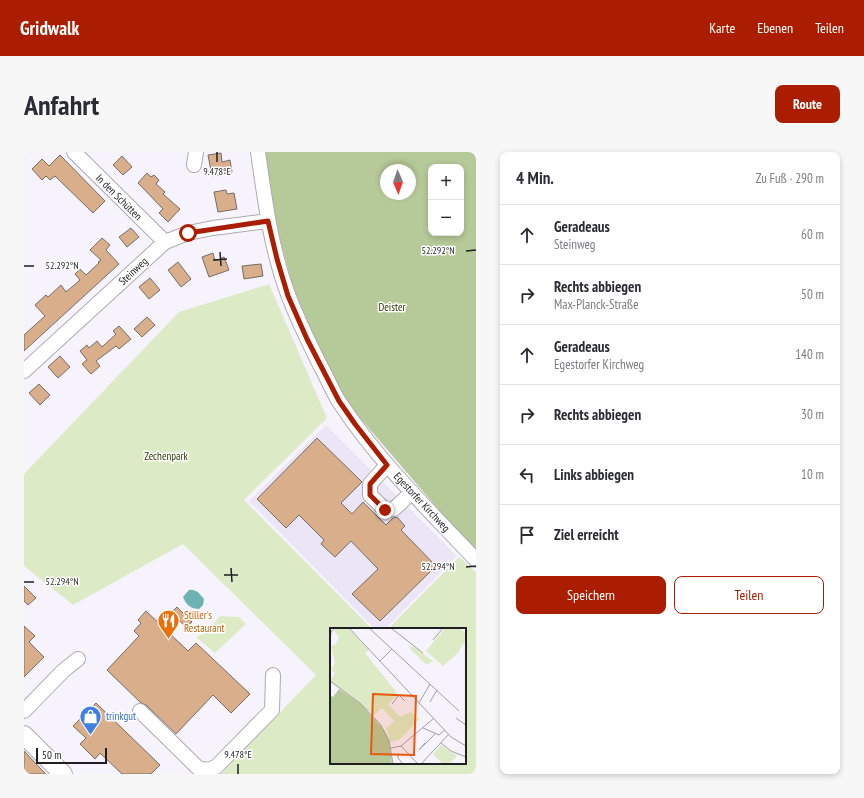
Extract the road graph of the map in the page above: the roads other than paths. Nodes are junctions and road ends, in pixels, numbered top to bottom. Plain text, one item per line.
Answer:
1 (74, 152) edge
2 (258, 152) edge
3 (268, 221) junction
4 (165, 242) junction
5 (24, 371) edge
6 (387, 465) junction
7 (412, 492) junction
8 (476, 560) edge
9 (78, 659) dead end
10 (273, 675) dead end
11 (24, 711) edge
12 (140, 711) dead end
13 (24, 735) edge
14 (64, 774) edge

1 - 4 street, In den Schütten
2 - 3 street, Egestorfer Kirchweg
3 - 4 street, Steinweg
3 - 6 street, Egestorfer Kirchweg
4 - 5 street, Steinweg
6 - 7 street, Egestorfer Kirchweg
6 - 7 street
7 - 8 street, Egestorfer Kirchweg
9 - 11 street
10 - 12 street
13 - 14 main road

